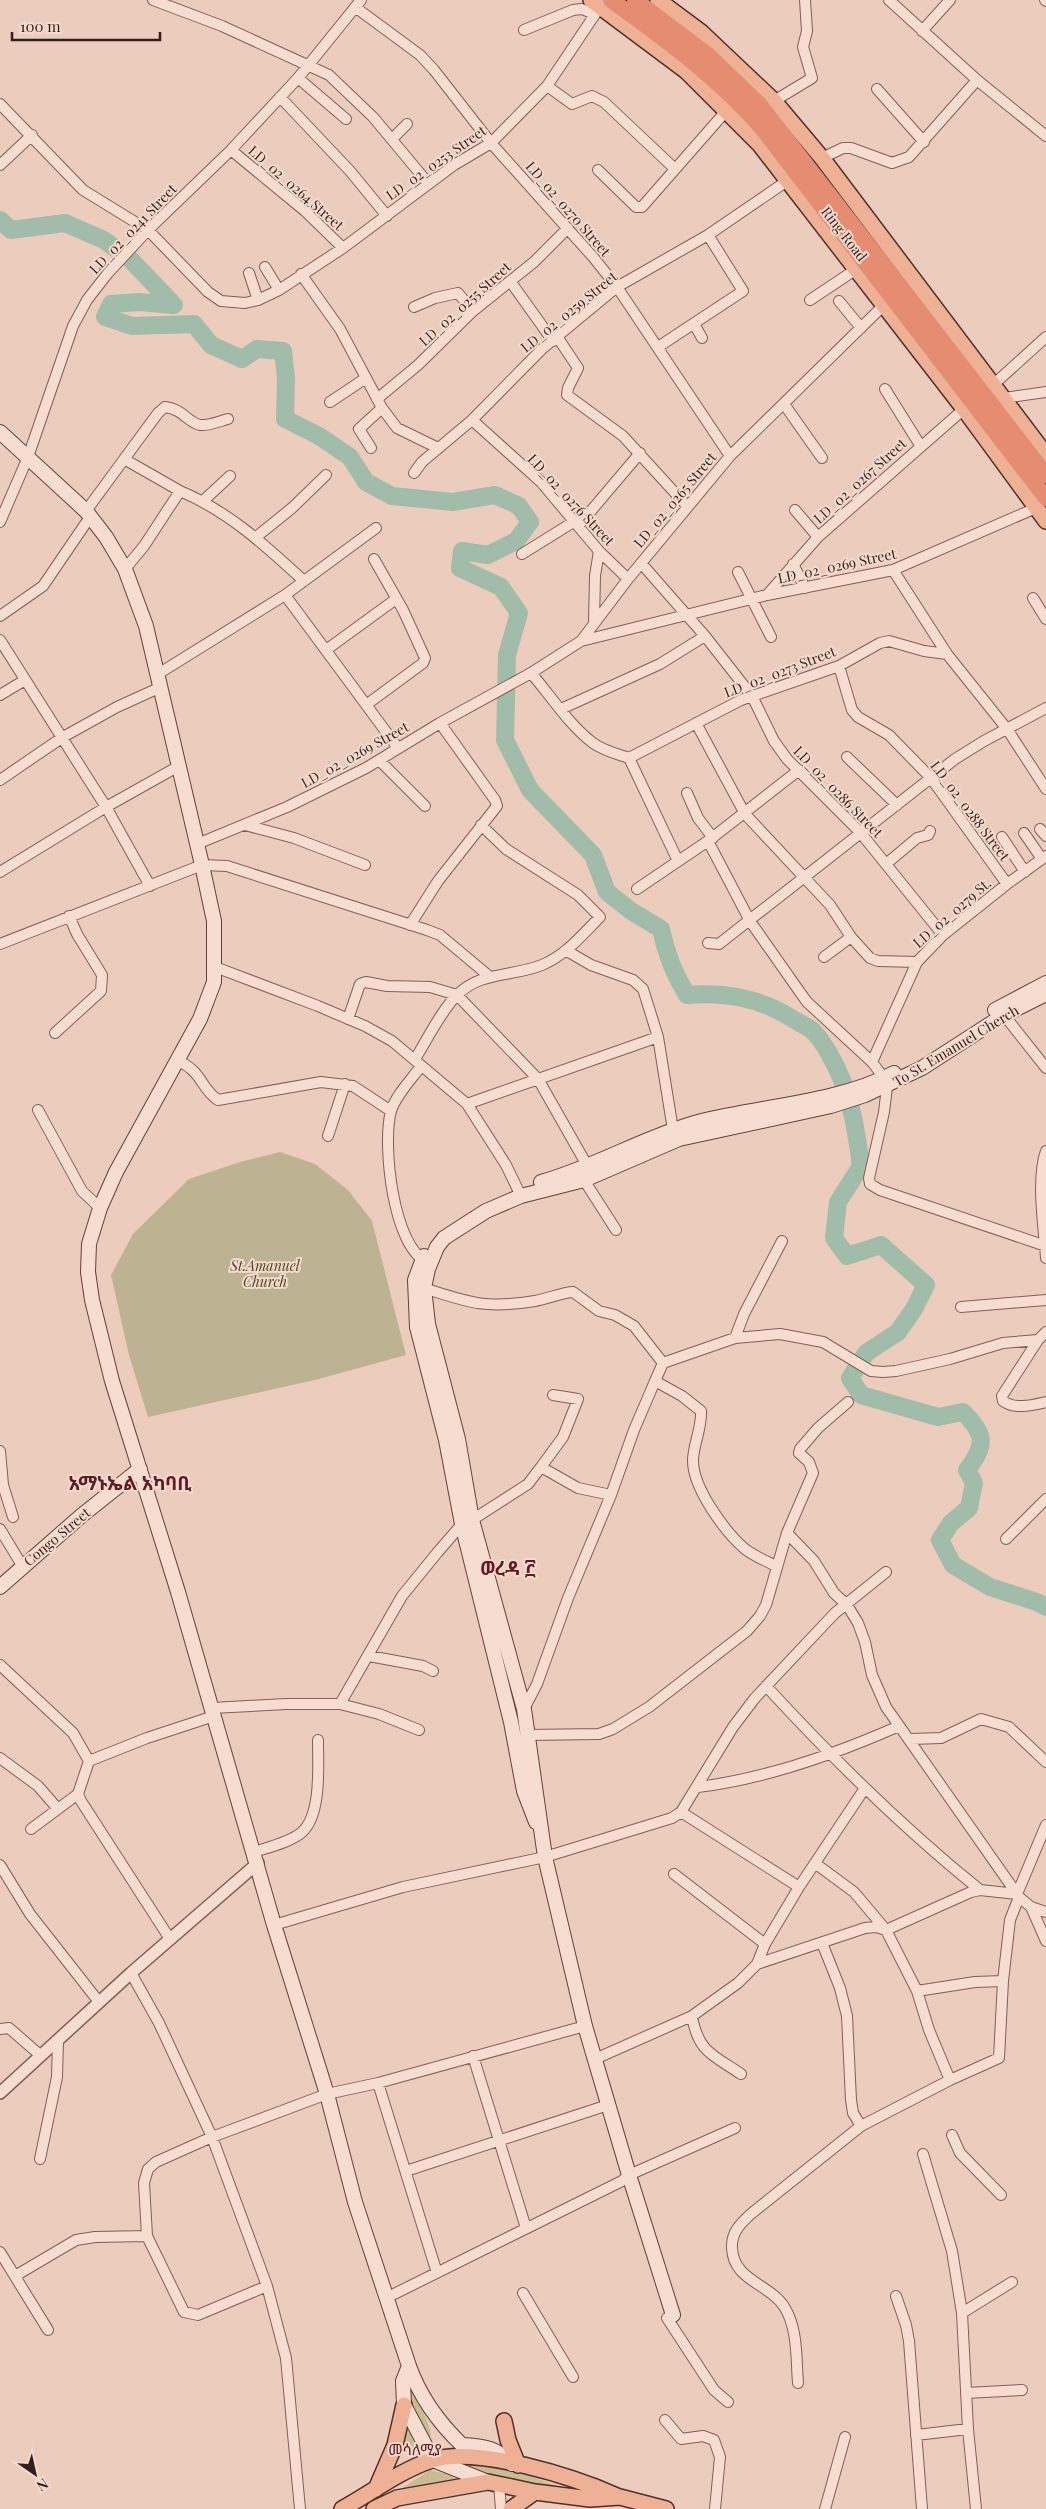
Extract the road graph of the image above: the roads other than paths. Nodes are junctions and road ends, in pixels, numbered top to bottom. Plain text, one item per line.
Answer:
1 (153, 0) edge
2 (635, 0) edge
3 (658, 0) edge
4 (805, 0) edge
5 (889, 0) edge
6 (950, 0) edge
7 (358, 4) edge
8 (599, 5) edge
9 (524, 30) dead end
10 (922, 31) junction
11 (309, 64) junction
12 (298, 78) junction
13 (977, 80) junction
14 (547, 86) junction
15 (877, 89) dead end
16 (280, 97) junction
17 (774, 101) junction
18 (0, 104) edge
19 (727, 110) junction
20 (346, 119) dead end
21 (407, 124) dead end
22 (1045, 132) edge
23 (32, 135) junction
24 (392, 139) junction
25 (924, 142) junction
26 (491, 143) junction
27 (230, 150) junction
28 (822, 158) junction
29 (0, 165) edge
30 (675, 169) junction
31 (598, 170) dead end
32 (787, 181) junction
33 (428, 183) junction
34 (386, 216) junction
35 (568, 228) junction
36 (148, 230) junction
37 (708, 235) junction
38 (343, 248) junction
39 (265, 268) dead end
40 (856, 270) junction
41 (249, 273) dead end
42 (302, 274) junction
43 (510, 281) junction
44 (617, 287) junction
45 (279, 290) junction
46 (258, 300) junction
47 (810, 300) dead end
48 (839, 301) dead end
49 (883, 306) junction
50 (414, 307) dead end
51 (474, 311) junction
52 (694, 324) junction
53 (861, 328) junction
54 (1046, 337) edge
55 (702, 338) dead end
56 (556, 340) junction
57 (658, 347) junction
58 (366, 378) junction
59 (993, 385) junction
60 (885, 389) dead end
61 (1046, 392) edge
62 (1004, 398) junction
63 (330, 402) dead end
64 (380, 403) junction
65 (784, 404) junction
66 (964, 409) junction
67 (228, 419) dead end
68 (472, 420) junction
69 (0, 432) edge
70 (920, 445) junction
71 (371, 448) dead end
72 (438, 448) junction
73 (640, 453) junction
74 (1046, 455) edge
75 (730, 456) junction
76 (28, 457) junction
77 (822, 458) dead end
78 (124, 459) junction
79 (414, 473) dead end
80 (326, 474) dead end
81 (1046, 475) edge
82 (230, 476) dead end
83 (180, 491) junction
84 (203, 501) junction
85 (1041, 503) edge
86 (687, 506) junction
87 (795, 510) dead end
88 (88, 514) junction
89 (1046, 521) edge
90 (0, 522) edge
91 (577, 523) junction
92 (376, 528) dead end
93 (256, 537) junction
94 (818, 537) junction
95 (599, 551) junction
96 (522, 554) dead end
97 (374, 559) dead end
98 (641, 563) junction
99 (793, 564) junction
100 (125, 569) junction
101 (893, 570) junction
102 (738, 572) dead end
103 (628, 579) junction
104 (304, 581) junction
105 (805, 588) junction
106 (285, 594) junction
107 (767, 595) junction
108 (1033, 598) dead end
109 (396, 599) junction
110 (752, 600) junction
111 (686, 615) junction
112 (0, 616) edge
113 (1045, 616) edge
114 (594, 621) junction
115 (705, 636) junction
116 (771, 637) dead end
117 (0, 640) edge
118 (581, 640) junction
119 (326, 650) junction
120 (947, 654) junction
121 (839, 666) junction
122 (531, 673) junction
123 (25, 680) junction
124 (159, 681) junction
125 (0, 695) edge
126 (752, 696) junction
127 (366, 705) junction
128 (1046, 708) edge
129 (561, 709) junction
130 (440, 723) junction
131 (696, 723) junction
132 (1007, 728) junction
133 (64, 737) junction
134 (398, 748) junction
135 (847, 757) dead end
136 (629, 758) junction
137 (379, 760) junction
138 (179, 766) junction
139 (799, 770) junction
140 (931, 778) junction
141 (0, 780) edge
142 (1046, 789) edge
143 (687, 793) dead end
144 (897, 805) junction
145 (425, 806) dead end
146 (106, 807) junction
147 (745, 814) junction
148 (246, 825) junction
149 (481, 825) junction
150 (930, 831) dead end
151 (860, 832) junction
152 (1024, 833) dead end
153 (1002, 837) dead end
154 (710, 840) junction
155 (197, 844) junction
156 (1044, 857) edge
157 (678, 861) junction
158 (886, 864) junction
159 (202, 865) junction
160 (365, 865) dead end
161 (0, 872) edge
162 (1025, 872) junction
163 (804, 875) junction
164 (1007, 884) junction
165 (150, 886) junction
166 (637, 889) dead end
167 (69, 916) junction
168 (750, 922) junction
169 (410, 925) junction
170 (943, 935) junction
171 (851, 937) junction
172 (708, 943) dead end
173 (0, 944) edge
174 (567, 951) junction
175 (824, 957) dead end
176 (917, 962) junction
177 (215, 967) junction
178 (489, 976) junction
179 (1046, 983) edge
180 (1046, 994) edge
181 (457, 995) junction
182 (1004, 1015) junction
183 (348, 1019) junction
184 (55, 1033) dead end
185 (658, 1037) junction
186 (176, 1060) junction
187 (872, 1062) junction
188 (418, 1063) junction
189 (1046, 1068) edge
190 (538, 1079) junction
191 (886, 1082) junction
192 (345, 1084) junction
193 (829, 1100) junction
194 (467, 1104) junction
195 (38, 1110) dead end
196 (391, 1111) junction
197 (673, 1130) junction
198 (328, 1136) dead end
199 (1046, 1151) edge
200 (586, 1174) junction
201 (519, 1193) junction
202 (100, 1208) junction
203 (616, 1230) dead end
204 (782, 1241) dead end
205 (1046, 1246) edge
206 (1046, 1258) edge
207 (426, 1261) junction
208 (424, 1288) junction
209 (1046, 1300) edge
210 (960, 1306) dead end
211 (1046, 1332) edge
212 (735, 1338) junction
213 (1038, 1340) junction
214 (663, 1362) junction
215 (655, 1381) junction
216 (553, 1395) dead end
217 (848, 1402) dead end
218 (1046, 1402) edge
219 (0, 1451) edge
220 (541, 1467) junction
221 (140, 1470) junction
222 (610, 1495) junction
223 (1046, 1498) edge
224 (13, 1517) dead end
225 (467, 1522) junction
226 (0, 1529) edge
227 (787, 1533) junction
228 (1006, 1539) dead end
229 (23, 1566) junction
230 (776, 1566) junction
231 (886, 1572) dead end
232 (0, 1587) edge
233 (847, 1605) junction
234 (369, 1656) junction
235 (0, 1665) edge
236 (434, 1671) dead end
237 (766, 1686) junction
238 (340, 1704) junction
239 (524, 1709) junction
240 (213, 1712) junction
241 (899, 1726) junction
242 (419, 1730) dead end
243 (527, 1735) junction
244 (910, 1739) junction
245 (318, 1740) dead end
246 (828, 1753) junction
247 (0, 1758) edge
248 (88, 1761) junction
249 (1046, 1762) edge
250 (698, 1787) junction
251 (864, 1788) junction
252 (78, 1794) junction
253 (528, 1806) junction
254 (58, 1809) junction
255 (681, 1812) junction
256 (1046, 1825) edge
257 (539, 1828) junction
258 (31, 1829) dead end
259 (543, 1857) junction
260 (256, 1858) junction
261 (816, 1864) junction
262 (0, 1865) edge
263 (674, 1874) dead end
264 (799, 1887) junction
265 (980, 1890) junction
266 (1018, 1896) junction
267 (1030, 1907) junction
268 (1046, 1912) edge
269 (274, 1925) junction
270 (886, 1930) junction
271 (170, 1939) junction
272 (1046, 1941) edge
273 (822, 1943) junction
274 (764, 1944) junction
275 (757, 1964) junction
276 (131, 1973) junction
277 (1003, 1981) junction
278 (917, 1990) junction
279 (99, 2002) junction
280 (692, 2016) junction
281 (583, 2027) junction
282 (0, 2029) edge
283 (58, 2041) junction
284 (40, 2055) junction
285 (473, 2056) junction
286 (595, 2059) junction
287 (741, 2074) dead end
288 (950, 2080) junction
289 (378, 2083) junction
290 (0, 2093) edge
291 (327, 2094) junction
292 (605, 2106) junction
293 (861, 2126) junction
294 (735, 2128) dead end
295 (952, 2135) dead end
296 (212, 2137) junction
297 (498, 2142) junction
298 (923, 2154) dead end
299 (40, 2159) dead end
300 (406, 2171) junction
301 (625, 2178) junction
302 (1001, 2195) dead end
303 (526, 2228) junction
304 (147, 2236) junction
305 (0, 2252) edge
306 (437, 2273) junction
307 (15, 2276) junction
308 (1012, 2282) dead end
309 (267, 2286) junction
310 (523, 2293) dead end
311 (896, 2296) dead end
312 (386, 2298) junction
313 (962, 2313) junction
314 (670, 2316) joint
315 (48, 2330) dead end
316 (409, 2366) junction
317 (574, 2377) dead end
318 (798, 2383) dead end
319 (1022, 2390) dead end
320 (966, 2393) junction
321 (728, 2402) dead end
322 (404, 2405) junction
323 (665, 2420) dead end
324 (504, 2421) dead end
325 (968, 2429) junction
326 (916, 2435) junction
327 (845, 2437) dead end
328 (433, 2460) junction
329 (515, 2465) junction
330 (493, 2483) junction
331 (376, 2490) junction
332 (535, 2492) junction
333 (620, 2497) junction
334 (377, 2507) edge
335 (300, 2509) edge
336 (342, 2509) edge
337 (500, 2509) edge
338 (510, 2509) edge
339 (666, 2509) edge
340 (715, 2509) edge
341 (825, 2509) edge
342 (922, 2509) edge
343 (976, 2509) edge

1 - 11 street
2 - 81 highway, Ring Road
3 - 17 main road
4 - 17 street
5 - 10 street
6 - 10 street
7 - 11 street, LD_02_0241 Street
7 - 26 street, LD_02_0270 Street
8 - 9 street
8 - 14 street, LD_02_0253 Street
8 - 19 main road
8 - 85 highway, Ring Road
10 - 13 street
11 - 12 street, LD_02_0241 Street
11 - 24 street
12 - 16 street, LD_02_0241 Street
12 - 20 street
13 - 22 street
13 - 25 street
14 - 26 street, LD_02_0253 Street
14 - 30 street
15 - 25 street
16 - 27 street, LD_02_0241 Street
16 - 34 street
17 - 28 main road
18 - 23 street, LD_02_0253 Street
19 - 30 street
19 - 32 main road
21 - 24 street
23 - 29 street
23 - 36 street, LD_02_0253 Street
24 - 33 street
25 - 28 street
26 - 33 street, LD_02_0253 Street
26 - 35 street, LD_02_0270 Street
27 - 36 street, LD_02_0241 Street
27 - 38 street, LD_02_0264 Street
28 - 59 main road
30 - 31 street
32 - 37 street, LD_02_0259 Street
32 - 40 main road
33 - 34 street, LD_02_0253 Street
34 - 38 street, LD_02_0253 Street
35 - 43 street, LD_02_0255 Street
35 - 44 street, LD_02_0270 Street
36 - 46 street, LD_02_0253 Street
36 - 76 street, LD_02_0241 Street
37 - 44 street, LD_02_0259 Street
37 - 52 street
38 - 42 street, LD_02_0253 Street
39 - 45 street
40 - 47 street
40 - 49 main road
41 - 46 street
42 - 45 street, LD_02_0253 Street
42 - 58 street
43 - 51 street, LD_02_0255 Street
43 - 56 street
44 - 56 street, LD_02_0259 Street
44 - 57 street, LD_02_0270 Street
45 - 46 street, LD_02_0253 Street
48 - 53 street
49 - 53 street, LD_02_0265 Street
49 - 66 main road
50 - 51 street
51 - 64 street, LD_02_0255 Street
52 - 55 street
52 - 57 street
53 - 65 street, LD_02_0265 Street
54 - 59 street
56 - 68 street, LD_02_0259 Street
56 - 73 street
57 - 75 street, LD_02_0270 Street
58 - 63 street
58 - 64 street
59 - 62 main road
60 - 70 street, LD_02_0267 Street
61 - 62 street
62 - 74 main road
64 - 71 street, LD_02_0255 Street
64 - 72 street
65 - 75 street, LD_02_0265 Street
65 - 77 street
66 - 70 street, LD_02_0267 Street
66 - 85 main road
67 - 78 street
68 - 72 street, LD_02_0259 Street
68 - 91 street, LD_02_0276 Street
69 - 76 main road
70 - 94 street, LD_02_0267 Street
72 - 79 street, LD_02_0259 Street
73 - 86 street
73 - 91 street
75 - 86 street, LD_02_0265 Street
76 - 88 main road
76 - 90 street, LD_02_0241 Street
78 - 83 street
78 - 88 street
80 - 93 street
82 - 84 street
83 - 84 street
83 - 100 street
84 - 93 street
85 - 89 main road
85 - 101 street, LD_02_0269 Street
86 - 98 street, LD_02_0265 Street
87 - 94 street, LD_02_0267 Street
88 - 100 main road
88 - 112 street
91 - 95 street, LD_02_0276 Street
91 - 96 street
92 - 104 street
93 - 104 street
94 - 99 street, LD_02_0267 Street
95 - 103 street, LD_02_0276 Street
95 - 114 street
97 - 109 street
98 - 103 street, LD_02_0265 Street
98 - 111 street, LD_02_0286 Street
99 - 105 street
99 - 107 street, LD_02_0267 Street
100 - 124 main road
101 - 105 street, LD_02_0269 Street
101 - 120 street
102 - 110 street
103 - 114 street, LD_02_0265 Street
104 - 106 street
105 - 107 street, LD_02_0269 Street
106 - 119 street
106 - 124 street
107 - 110 street, LD_02_0269 Street
108 - 113 street
109 - 119 street
109 - 127 street
110 - 111 street, LD_02_0269 Street
110 - 116 street
111 - 115 street, LD_02_0286 Street
111 - 118 street, LD_02_0269 Street
114 - 118 street, LD_02_0265 Street
115 - 126 street, LD_02_0286 Street
115 - 129 street
117 - 123 street
118 - 122 street, LD_02_0269 Street
119 - 127 street
120 - 121 street, LD_02_0273 Street
120 - 132 street
121 - 126 street, LD_02_0273 Street
121 - 140 street, LD_02_0288 Street
122 - 129 street
122 - 130 street, LD_02_0269 Street
123 - 125 street
123 - 133 street
124 - 133 street
124 - 138 main road
126 - 131 street, LD_02_0273 Street
126 - 139 street, LD_02_0286 Street
127 - 134 street
128 - 132 street
129 - 136 street
130 - 134 street, LD_02_0269 Street
130 - 149 street
131 - 136 street, LD_02_0273 Street
131 - 147 street
132 - 140 street
132 - 142 street
133 - 141 street
133 - 146 street
134 - 137 street, LD_02_0269 Street
135 - 144 street
136 - 157 street
137 - 145 street
137 - 148 street, LD_02_0269 Street
138 - 146 street
138 - 155 main road
139 - 147 street
139 - 151 street, LD_02_0286 Street
140 - 144 street
140 - 164 street, LD_02_0288 Street
143 - 154 street
144 - 151 street
146 - 161 street
146 - 165 street
147 - 154 street
147 - 163 street
148 - 155 street, LD_02_0269 Street
148 - 160 street
149 - 169 street
149 - 174 street
150 - 158 street
151 - 158 street, LD_02_0286 Street
151 - 163 street
152 - 156 street
153 - 162 street
154 - 157 street
154 - 168 street
155 - 159 main road
156 - 162 street, LD_02_0279 St.
157 - 166 street
158 - 170 street, LD_02_0286 Street
159 - 165 street
159 - 169 street
159 - 177 main road
162 - 164 street, LD_02_0279 St.
163 - 168 street
163 - 171 street
164 - 170 street, LD_02_0279 St.
165 - 167 street
167 - 173 street
167 - 184 street
168 - 172 street
168 - 187 street
169 - 178 street
170 - 176 street, LD_02_0279 St.
171 - 175 street
171 - 176 street
174 - 178 street
174 - 185 street
176 - 187 street, LD_02_0279 St.
177 - 183 street
177 - 186 main road
178 - 181 street
179 - 191 main road, To St. Emanuel Cherch
180 - 182 main road, To St. Emanuel Cherch
181 - 183 street
181 - 188 street
181 - 190 street
182 - 189 street
182 - 191 main road, To St. Emanuel Cherch
183 - 188 street
185 - 190 street
185 - 197 street
186 - 192 street
186 - 202 main road
187 - 191 street
188 - 194 street
188 - 196 street
190 - 194 street
190 - 200 street
191 - 193 main road, To St. Emanuel Cherch
191 - 205 street
192 - 196 street
192 - 198 street
193 - 197 main road
193 - 200 main road
194 - 201 street
195 - 202 street
196 - 207 street
197 - 200 main road
199 - 205 street
200 - 201 main road
200 - 203 street
201 - 207 main road
202 - 221 main road
204 - 212 street
205 - 206 street
207 - 208 main road
207 - 225 main road
208 - 214 street
208 - 225 main road
209 - 210 street
211 - 213 street
212 - 213 street
212 - 214 street
213 - 218 street
214 - 215 street
215 - 222 street
215 - 230 street
216 - 220 street
217 - 227 street
219 - 224 street
220 - 222 street
220 - 225 street
221 - 229 main road, Congo Street
221 - 240 main road
222 - 239 street
223 - 228 street
225 - 234 street
225 - 239 main road
225 - 253 main road
226 - 229 street
227 - 230 street
227 - 233 street
229 - 232 main road, Congo Street
230 - 243 street
231 - 233 street
233 - 237 street
233 - 241 street
234 - 236 street
234 - 238 street
235 - 248 street
237 - 246 street
237 - 250 street
238 - 240 street
238 - 242 street
239 - 243 main road
240 - 248 street
240 - 260 main road
241 - 244 street
241 - 246 street
243 - 257 main road
244 - 249 street
244 - 266 street
245 - 260 street
246 - 250 street
246 - 251 street
247 - 254 street
248 - 252 street
250 - 255 street
251 - 261 street
251 - 265 street
252 - 254 street
252 - 271 street
253 - 257 main road
253 - 259 main road
254 - 258 street
255 - 259 street
255 - 264 street
256 - 266 street
257 - 259 main road
259 - 269 street
259 - 281 main road
260 - 269 main road
260 - 271 street
261 - 264 street
261 - 270 street
262 - 279 street
263 - 274 street
264 - 274 street
265 - 266 street
265 - 270 street
266 - 267 street
266 - 277 street
267 - 268 street
267 - 272 street
269 - 291 main road
270 - 273 street
270 - 278 street
271 - 276 street
273 - 275 street
273 - 293 street
274 - 275 street
275 - 280 street
276 - 279 street
276 - 296 street
277 - 278 street
277 - 288 street
278 - 288 street
279 - 283 street
280 - 286 street
280 - 287 street
281 - 285 street
281 - 286 main road
281 - 292 main road
282 - 284 street
283 - 284 street
283 - 299 street
284 - 290 street
285 - 289 street
285 - 297 street
286 - 292 main road
288 - 293 street
289 - 291 street
289 - 300 street
291 - 296 street
291 - 312 main road
292 - 297 street
292 - 301 main road
293 - 318 street
294 - 301 street
295 - 302 street
296 - 304 street
296 - 309 street
297 - 300 street
297 - 303 street
298 - 313 street
300 - 306 street
301 - 303 street
301 - 314 main road
303 - 306 street
304 - 307 street
304 - 309 street
305 - 307 street
306 - 312 street
307 - 315 street
308 - 313 street
309 - 335 street
310 - 317 street
311 - 326 street
312 - 316 main road
313 - 320 street
314 - 321 street
316 - 322 main road
316 - 329 main road
319 - 320 street
320 - 325 street
322 - 328 main road
322 - 331 main road
323 - 340 street
324 - 329 main road
325 - 326 street
325 - 343 street
326 - 342 street
327 - 341 street
328 - 329 main road
328 - 330 main road
328 - 331 main road
328 - 334 main road
329 - 333 main road
330 - 332 main road
330 - 334 main road
330 - 337 street
331 - 336 main road
332 - 333 main road
332 - 338 main road
333 - 339 main road

